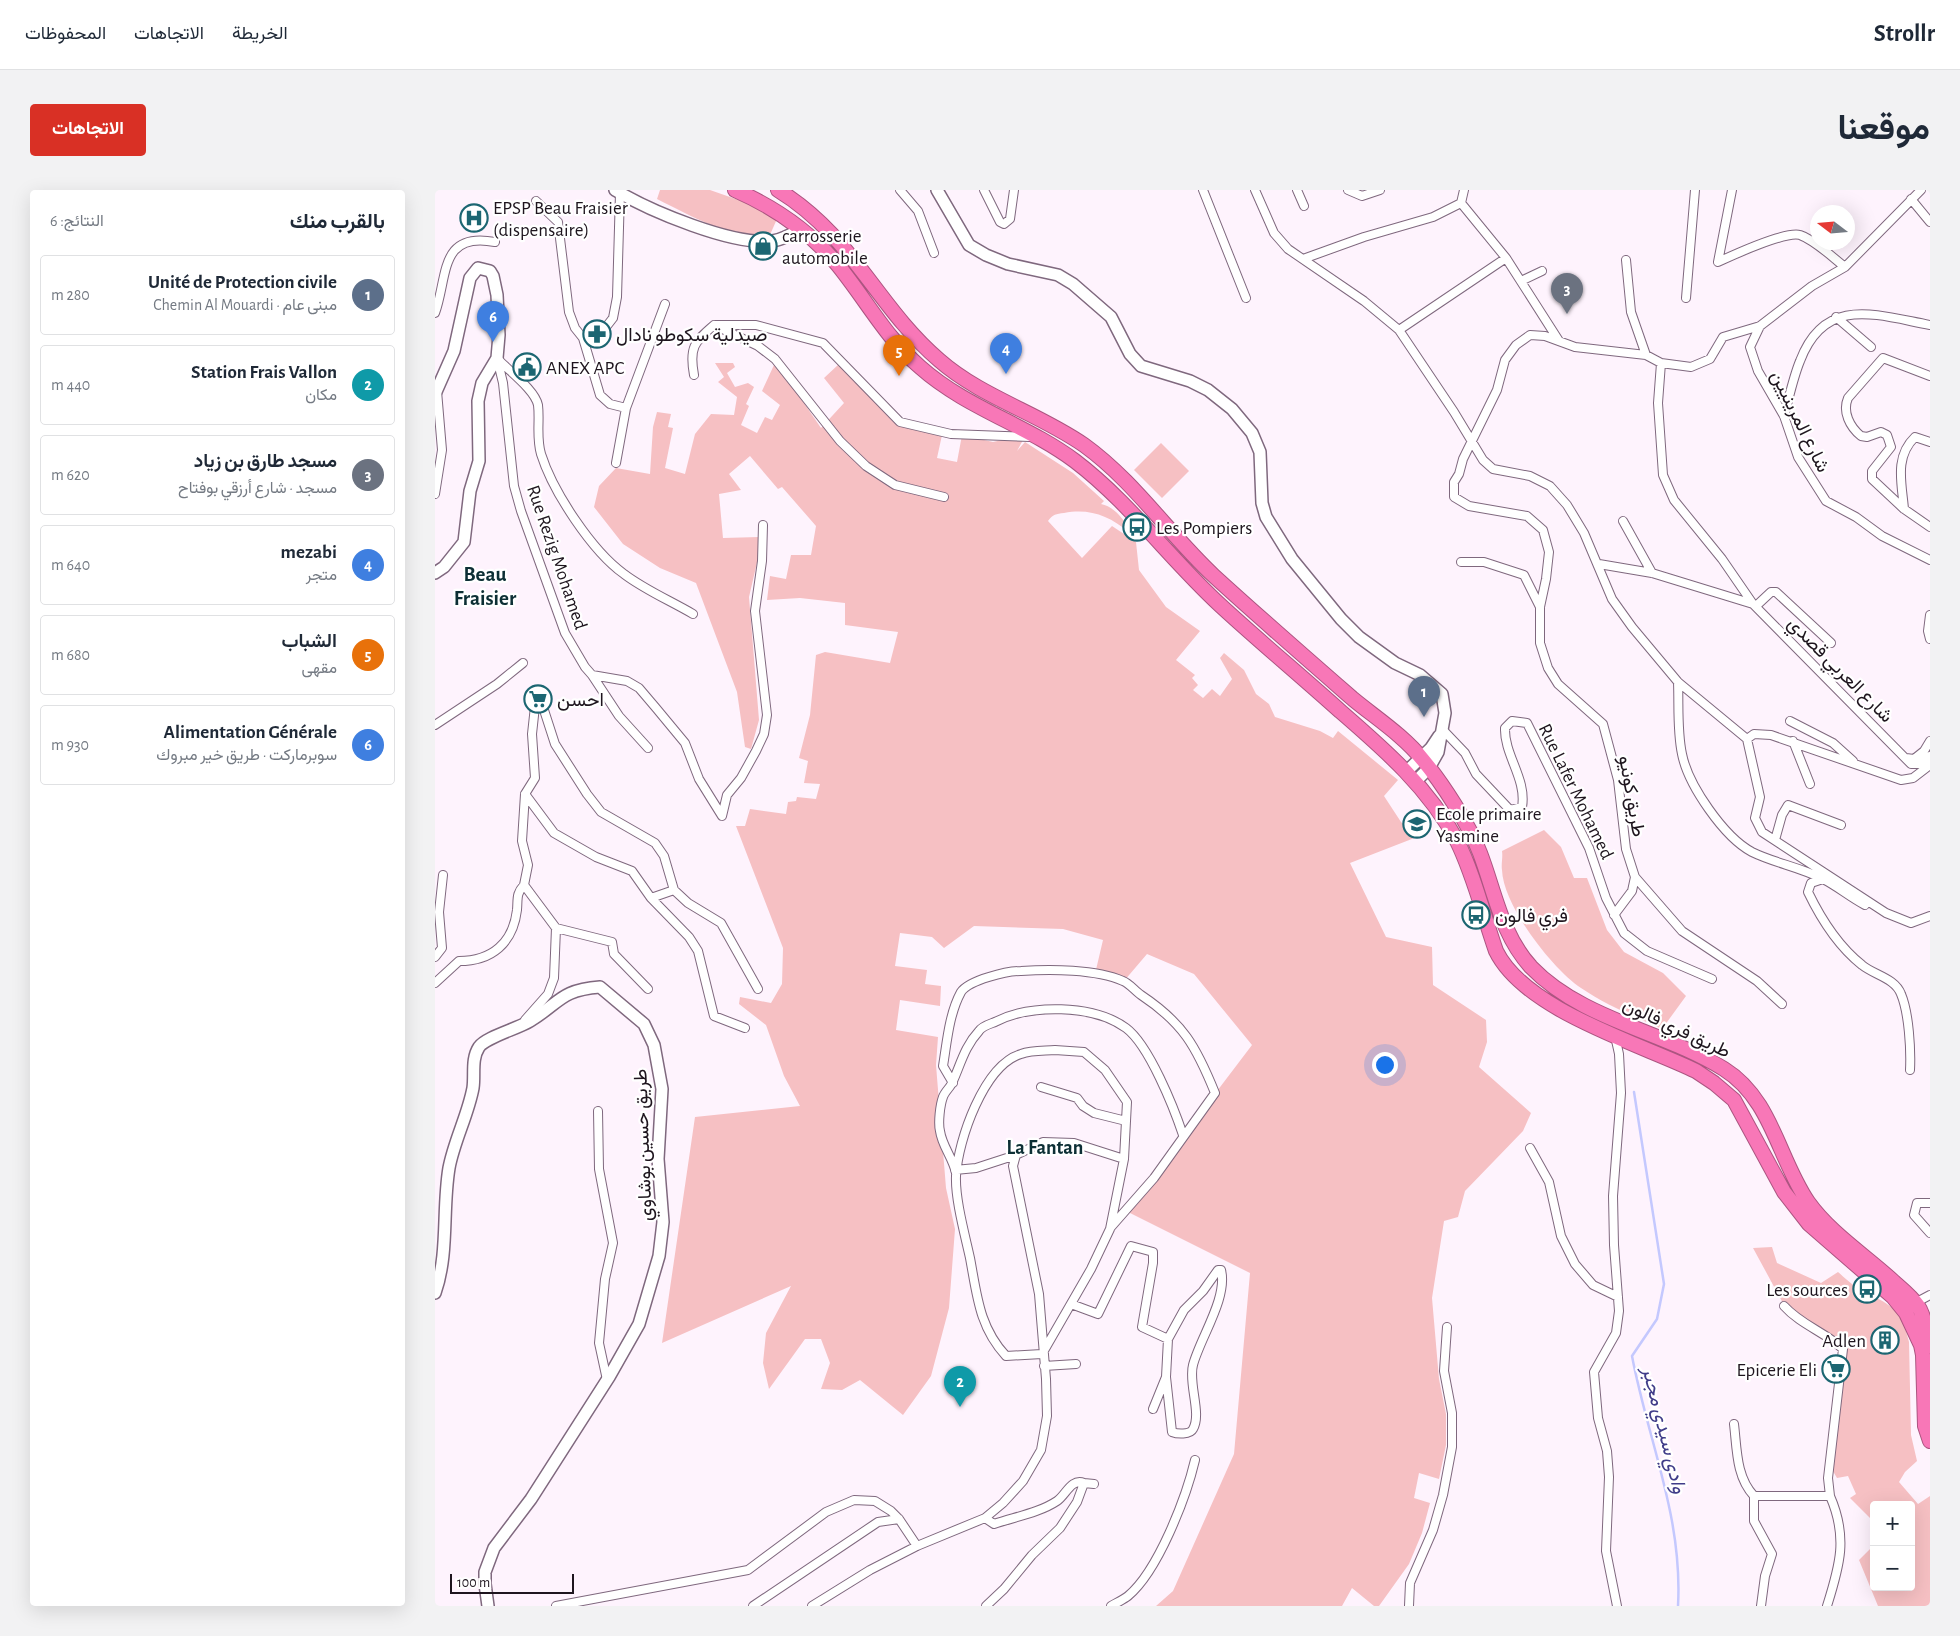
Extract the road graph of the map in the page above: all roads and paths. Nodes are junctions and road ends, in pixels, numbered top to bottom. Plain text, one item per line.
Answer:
1 (735, 190) edge
2 (778, 190) edge
3 (901, 190) edge
4 (937, 190) edge
5 (983, 190) edge
6 (1014, 190) edge
7 (1203, 190) edge
8 (1255, 190) edge
9 (1297, 190) edge
10 (1348, 190) edge
11 (1380, 190) edge
12 (1464, 190) edge
13 (1695, 190) edge
14 (1733, 190) edge
15 (1921, 190) edge
16 (618, 192) edge
17 (1911, 199) junction
18 (536, 201) dead end
19 (1461, 203) junction
20 (1304, 206) dead end
21 (1930, 222) edge
22 (801, 229) junction
23 (495, 242) dead end
24 (934, 254) dead end
25 (1506, 258) junction
26 (1303, 259) junction
27 (1627, 260) dead end
28 (1845, 267) junction
29 (1542, 271) dead end
30 (1521, 281) junction
31 (1246, 298) dead end
32 (1686, 298) dead end
33 (665, 304) dead end
34 (435, 312) edge
35 (1836, 317) junction
36 (714, 325) junction
37 (1930, 325) edge
38 (1760, 326) junction
39 (1399, 330) junction
40 (583, 338) junction
41 (1560, 342) junction
42 (1871, 347) dead end
43 (1647, 355) junction
44 (497, 358) junction
45 (1661, 363) junction
46 (694, 374) dead end
47 (1930, 376) edge
48 (436, 392) edge
49 (627, 408) junction
50 (1784, 416) junction
51 (1034, 437) junction
52 (1472, 440) junction
53 (1930, 442) edge
54 (616, 463) dead end
55 (435, 494) edge
56 (944, 498) dead end
57 (1904, 509) junction
58 (1623, 521) dead end
59 (763, 525) dead end
60 (1930, 526) edge
61 (1930, 560) edge
62 (1461, 562) dead end
63 (1599, 564) junction
64 (435, 573) edge
65 (1652, 573) junction
66 (1754, 605) junction
67 (1540, 607) junction
68 (693, 614) dead end
69 (1930, 615) edge
70 (1930, 639) edge
71 (1831, 643) dead end
72 (523, 664) dead end
73 (592, 675) junction
74 (1678, 682) junction
75 (1790, 721) dead end
76 (435, 725) edge
77 (1443, 730) junction
78 (1747, 739) junction
79 (1930, 741) edge
80 (1793, 742) junction
81 (1411, 747) junction
82 (649, 748) dead end
83 (1930, 756) edge
84 (1394, 758) junction
85 (1906, 758) junction
86 (1425, 763) junction
87 (1857, 764) junction
88 (1930, 765) edge
89 (1411, 776) junction
90 (1810, 784) dead end
91 (525, 794) junction
92 (1841, 825) dead end
93 (1775, 840) junction
94 (443, 876) dead end
95 (1635, 877) junction
96 (1823, 879) junction
97 (525, 885) junction
98 (674, 890) junction
99 (651, 898) junction
100 (1886, 913) junction
101 (1613, 914) junction
102 (1930, 916) edge
103 (556, 928) junction
104 (435, 957) edge
105 (1712, 980) dead end
106 (435, 983) edge
107 (647, 989) dead end
108 (757, 989) dead end
109 (1782, 1004) dead end
110 (519, 1028) junction
111 (745, 1028) dead end
112 (1615, 1035) junction
113 (1910, 1070) dead end
114 (953, 1082) junction
115 (1041, 1086) dead end
116 (598, 1112) dead end
117 (1126, 1121) junction
118 (1183, 1135) junction
119 (1530, 1148) dead end
120 (1016, 1155) junction
121 (1124, 1159) junction
122 (956, 1172) junction
123 (1930, 1203) edge
124 (1110, 1229) junction
125 (1930, 1234) edge
126 (435, 1293) edge
127 (1930, 1296) edge
128 (1618, 1297) junction
129 (1915, 1303) junction
130 (1071, 1304) junction
131 (1784, 1306) dead end
132 (1447, 1327) dead end
133 (1169, 1339) junction
134 (1930, 1346) edge
135 (1042, 1354) junction
136 (1076, 1364) dead end
137 (1044, 1366) junction
138 (1165, 1377) junction
139 (607, 1380) junction
140 (1153, 1409) dead end
141 (1734, 1424) dead end
142 (1930, 1441) edge
143 (1195, 1460) dead end
144 (1084, 1483) junction
145 (1094, 1484) dead end
146 (1754, 1496) junction
147 (1830, 1496) junction
148 (985, 1518) junction
149 (899, 1519) junction
150 (995, 1524) junction
151 (970, 1526) junction
152 (917, 1546) junction
153 (582, 1603) edge
154 (488, 1606) edge
155 (556, 1606) edge
156 (753, 1606) edge
157 (812, 1606) edge
158 (986, 1606) edge
159 (1111, 1606) edge
160 (1409, 1606) edge
161 (1617, 1606) edge
162 (1761, 1606) edge
163 (1827, 1606) edge

1 - 22 highway
2 - 81 highway, طريق فري فالون
3 - 24 street
4 - 77 street
5 - 6 street
7 - 31 street
8 - 26 street
9 - 20 street
10 - 11 street
12 - 19 street
13 - 32 street
14 - 28 street
15 - 17 street
16 - 22 street
16 - 40 street
17 - 21 street
17 - 28 street
18 - 40 street
19 - 25 street
19 - 26 street
22 - 51 highway
23 - 34 street
25 - 30 street
25 - 39 street
26 - 39 street
27 - 43 street
28 - 38 street
29 - 30 street
30 - 41 street
33 - 49 street
35 - 37 street
35 - 42 street
35 - 50 street
36 - 46 street
36 - 51 street
36 - 56 street
38 - 45 street
38 - 50 street, شارع المرينيين
39 - 52 street
40 - 49 street
41 - 43 street
41 - 52 street
43 - 45 street
44 - 48 street
44 - 64 street
44 - 68 street
44 - 73 street, Rue Rezig Mohamed
45 - 66 street, شارع العربي قصدي
47 - 57 street
48 - 55 street
49 - 54 street
50 - 61 street, شارع المرينيين
51 - 84 highway
52 - 63 street
52 - 67 street, طريق كونيو
53 - 57 street
57 - 60 street
58 - 65 street
59 - 73 street
62 - 67 street
63 - 65 street
63 - 74 street
65 - 66 street
66 - 71 street
66 - 85 street, شارع العربي قصدي
67 - 95 street, طريق كونيو
69 - 70 street
72 - 76 street
73 - 82 street, Rue Rezig Mohamed
74 - 78 street
74 - 96 street
75 - 87 street
77 - 86 street
77 - 101 street, Rue Lafer Mohamed
78 - 80 street
78 - 93 street
79 - 85 street
80 - 87 street
80 - 90 street
81 - 84 highway
81 - 86 highway, طريق فري فالون
83 - 85 street
84 - 89 highway
86 - 89 street
86 - 129 highway, طريق فري فالون
87 - 88 street
89 - 112 highway
91 - 97 street
91 - 98 street
91 - 99 street
92 - 93 street
93 - 100 street
94 - 104 street
95 - 101 street
95 - 109 street
96 - 100 street
96 - 113 street
97 - 103 street
97 - 106 street
98 - 99 street
98 - 108 street
99 - 111 street
100 - 102 street
101 - 105 street
103 - 107 street
103 - 110 street
110 - 126 street, طريق حسين بوشاوي
110 - 139 street, طريق حسين بوشاوي
112 - 128 street
112 - 142 highway
114 - 118 street
114 - 118 street
114 - 122 street
115 - 117 street
116 - 139 street
117 - 121 street
117 - 122 street
118 - 124 street
119 - 128 street
120 - 121 street
120 - 122 street
120 - 135 street
121 - 124 street
122 - 135 street
123 - 125 street
124 - 130 street
127 - 129 street
128 - 161 street
129 - 134 highway, طريق فري فالون
130 - 133 street
130 - 135 street
131 - 147 street
132 - 160 street
133 - 138 street
133 - 138 street
135 - 137 street
136 - 137 street
137 - 148 street
138 - 140 street
139 - 154 street, طريق حسين بوشاوي
141 - 146 street
143 - 159 street
144 - 145 street
144 - 150 street
144 - 158 street
146 - 147 street
146 - 162 street
147 - 163 street
148 - 150 street
148 - 151 street
149 - 152 street
149 - 153 street
149 - 156 street
150 - 151 street
151 - 152 street
152 - 157 street
153 - 155 street

